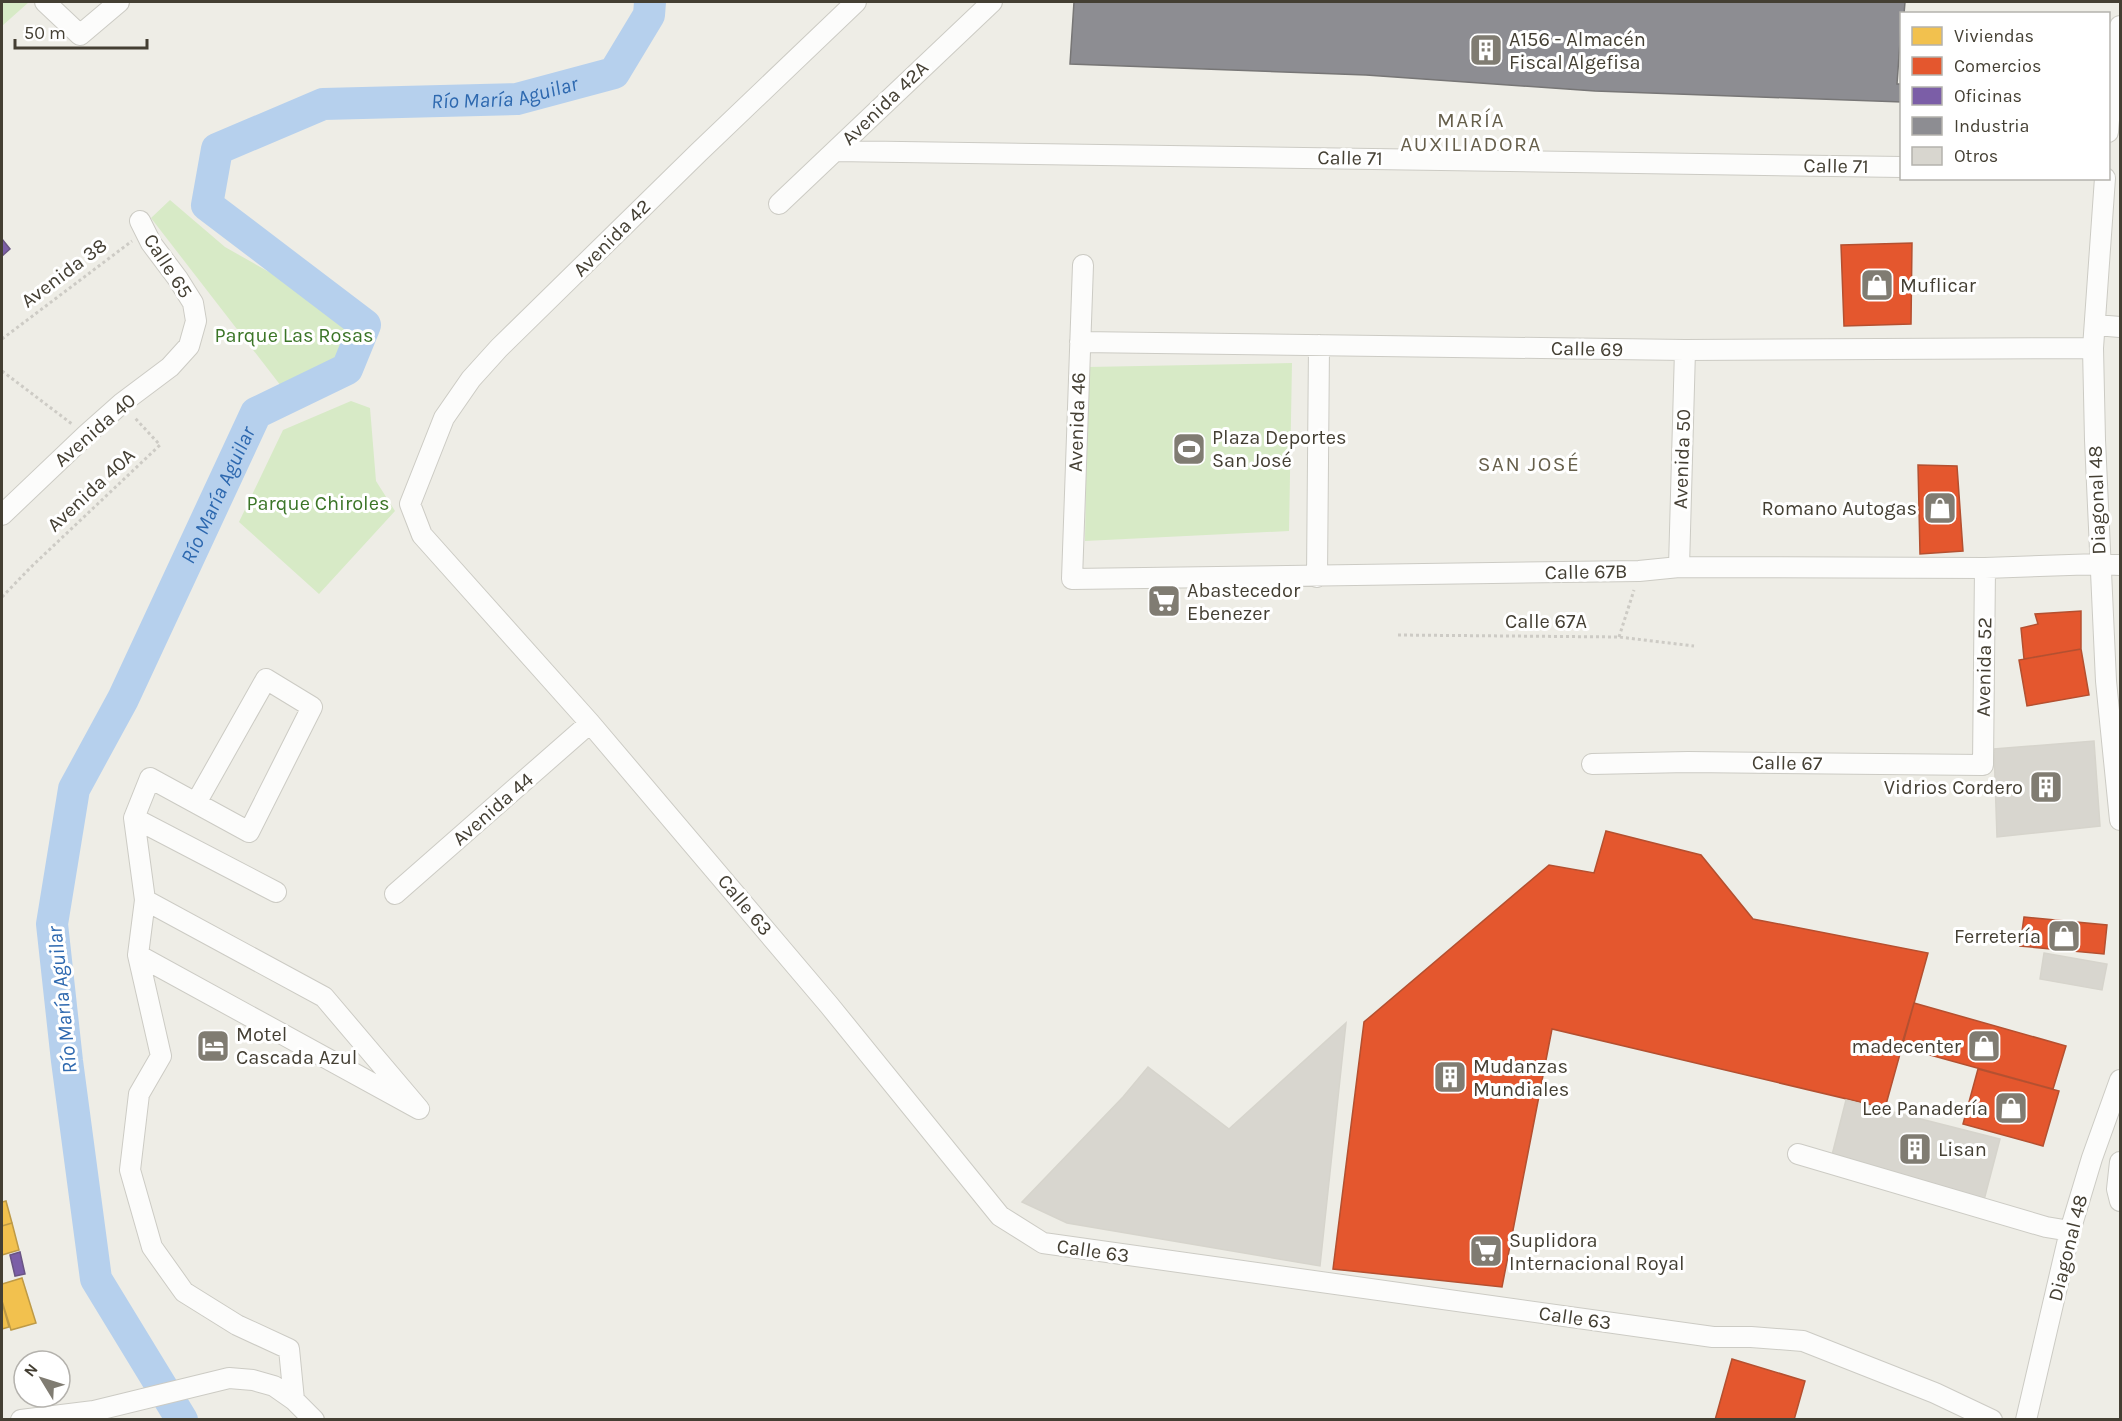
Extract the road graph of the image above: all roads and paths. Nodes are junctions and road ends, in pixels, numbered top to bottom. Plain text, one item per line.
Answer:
1 (45, 2) edge
2 (118, 2) edge
3 (856, 2) edge
4 (992, 2) edge
5 (2121, 26) edge
6 (2110, 118) edge
7 (835, 151) junction
8 (1900, 167) edge
9 (2105, 180) edge
10 (779, 204) dead end
11 (143, 227) joint
12 (1083, 265) dead end
13 (2096, 325) junction
14 (2121, 327) edge
15 (2, 339) edge
16 (1080, 342) junction
17 (1319, 345) junction
18 (189, 346) joint
19 (2093, 348) junction
20 (1685, 350) junction
21 (2, 371) edge
22 (122, 404) junction
23 (86, 435) junction
24 (410, 504) joint
25 (2, 515) edge
26 (2099, 564) junction
27 (2121, 565) edge
28 (1679, 567) junction
29 (1985, 568) junction
30 (1639, 571) junction
31 (1317, 577) junction
32 (1072, 579) joint
33 (2, 597) edge
34 (1398, 635) dead end
35 (1619, 637) junction
36 (1694, 646) dead end
37 (2114, 682) edge
38 (590, 723) junction
39 (1592, 765) dead end
40 (1983, 765) joint
41 (196, 803) junction
42 (135, 818) junction
43 (2121, 820) edge
44 (276, 892) dead end
45 (395, 894) dead end
46 (145, 900) junction
47 (138, 955) junction
48 (2121, 1080) edge
49 (1798, 1154) dead end
50 (2121, 1162) edge
51 (2121, 1201) edge
52 (2070, 1232) junction
53 (294, 1400) junction
54 (21, 1419) edge
55 (314, 1419) edge
56 (1992, 1419) edge
57 (2026, 1419) edge

1 - 2 street
3 - 24 street, Avenida 42
4 - 7 street, Avenida 42A
5 - 6 street
7 - 8 street, Calle 71
7 - 10 street, Avenida 42A
9 - 13 street, Diagonal 48
11 - 15 path, Avenida 38
11 - 18 street, Calle 65
12 - 16 street, Avenida 46
13 - 14 street
13 - 19 street, Diagonal 48
16 - 17 street, Calle 69
16 - 32 street, Avenida 46
17 - 20 street, Calle 69
17 - 31 street
18 - 22 street, Avenida 40
19 - 20 street, Calle 69
19 - 26 street, Diagonal 48
20 - 28 street, Avenida 50
21 - 23 path
22 - 23 street, Avenida 40
22 - 33 path, Avenida 40A
23 - 25 street, Avenida 40
24 - 38 street, Calle 63
26 - 27 street
26 - 29 street, Calle 67B
26 - 37 street, Diagonal 48
28 - 29 street, Calle 67B
28 - 30 street, Calle 67B
29 - 40 street, Avenida 52
30 - 31 street, Calle 67B
30 - 35 path
31 - 32 street, Calle 67B
34 - 35 path, Calle 67A
35 - 36 path, Calle 67A
37 - 43 street, Diagonal 48
38 - 45 street, Avenida 44
38 - 56 street, Calle 63
39 - 40 street, Calle 67
41 - 41 street
41 - 42 street
42 - 44 street
42 - 46 street
46 - 47 street
46 - 47 street
47 - 53 street
48 - 52 street, Diagonal 48
49 - 52 street
50 - 51 street
52 - 57 street, Diagonal 48
53 - 54 street
53 - 55 street

